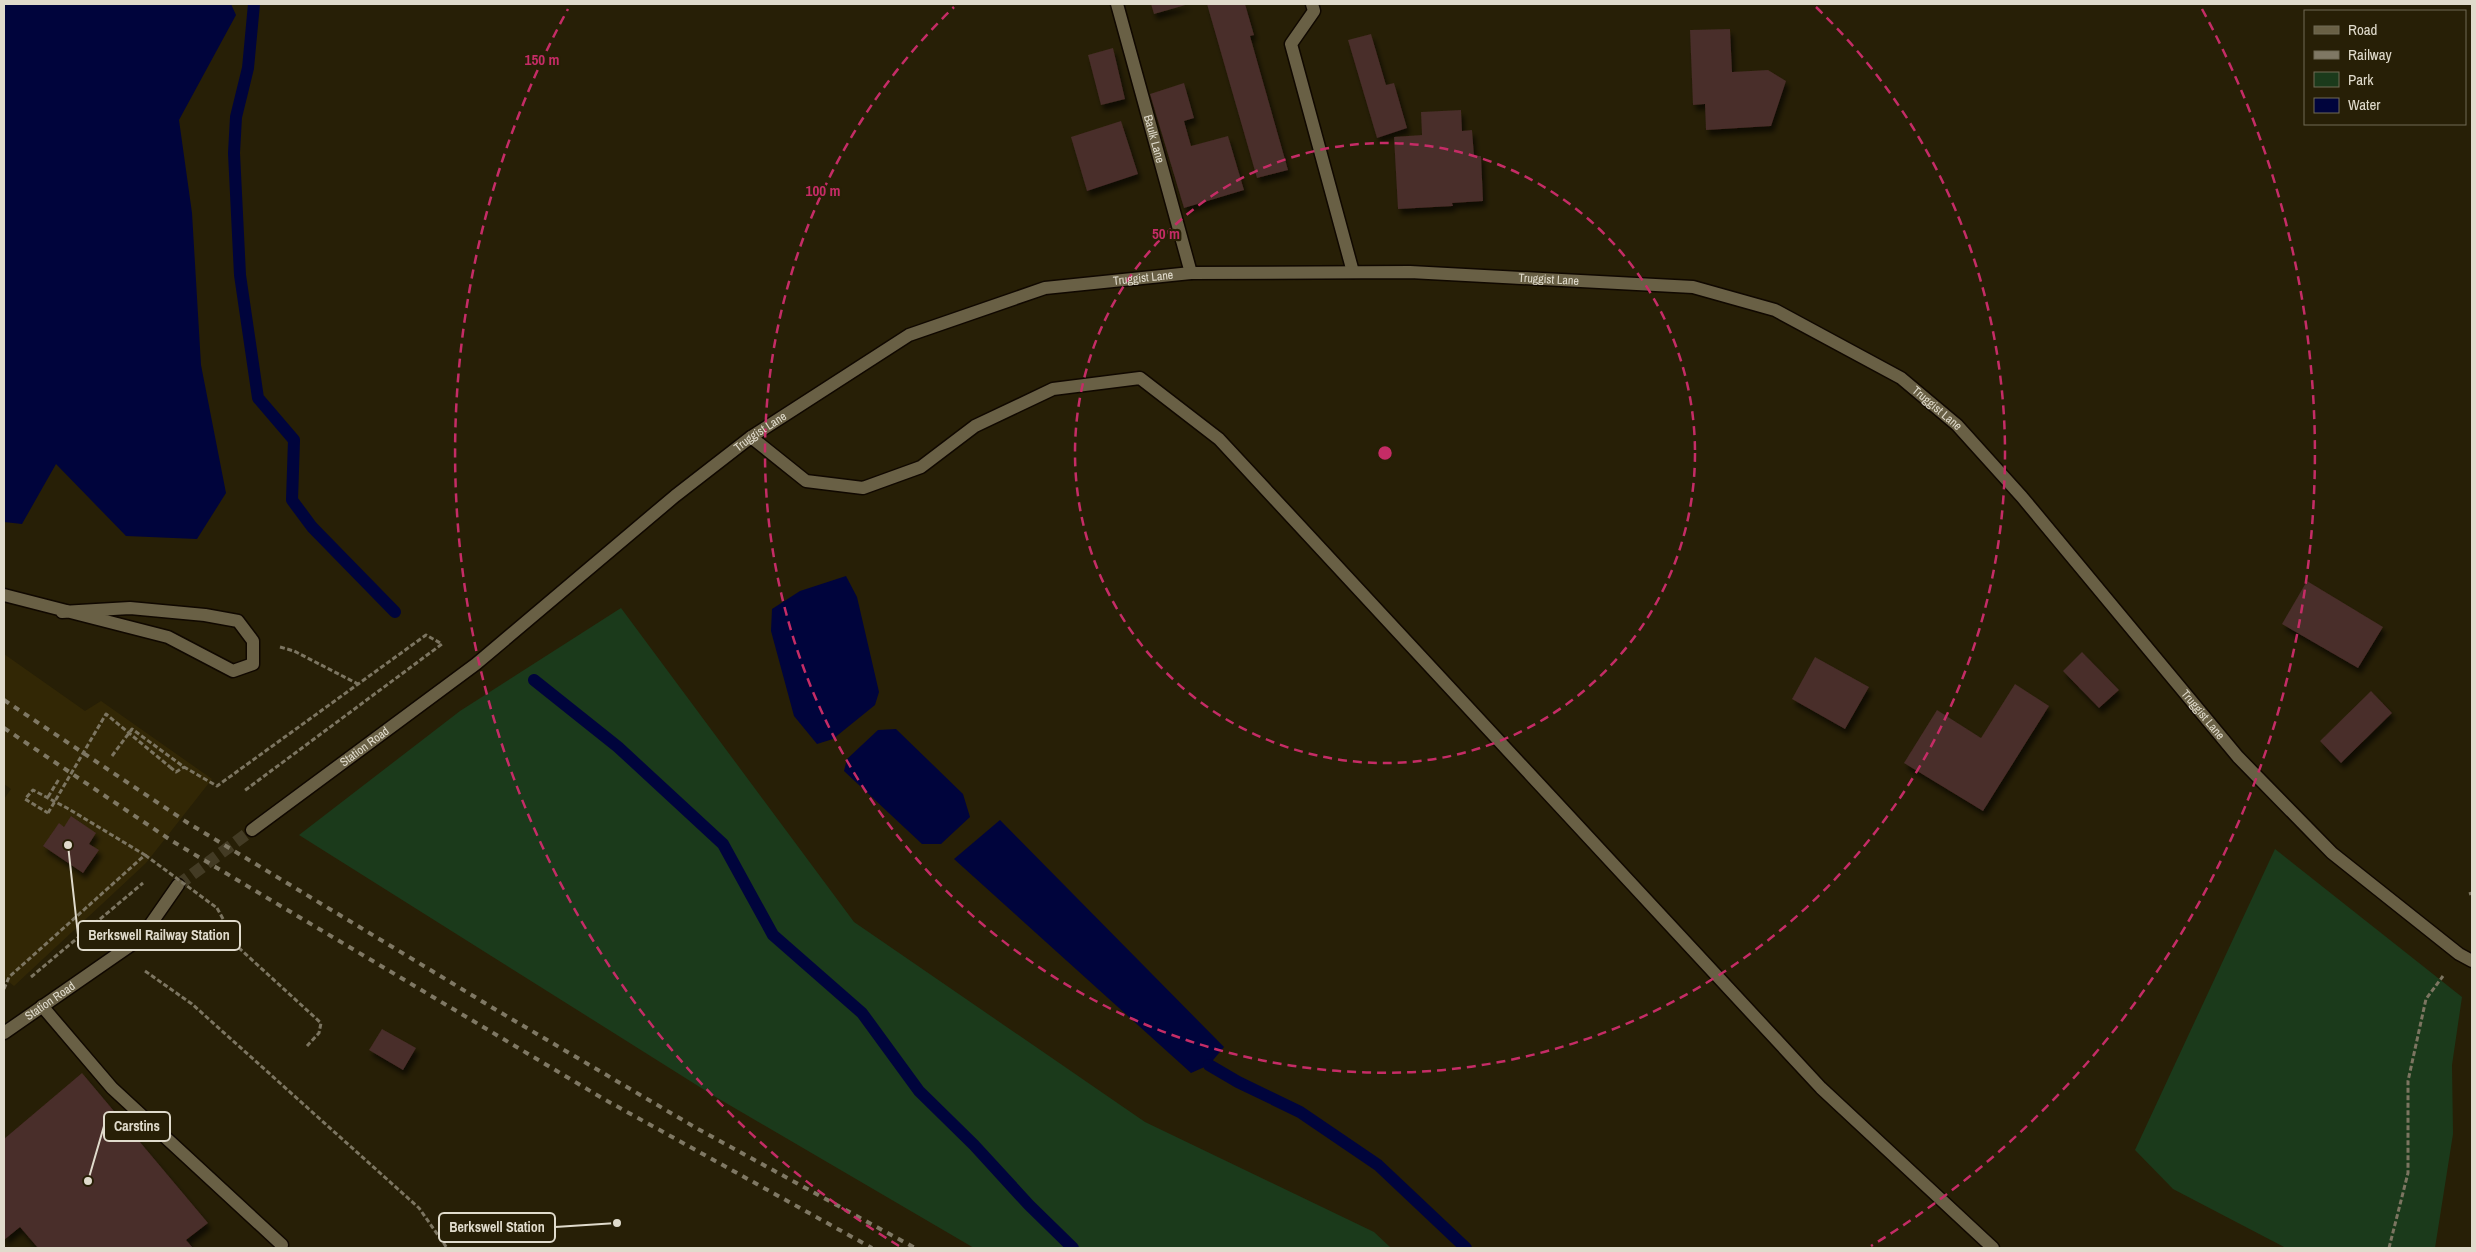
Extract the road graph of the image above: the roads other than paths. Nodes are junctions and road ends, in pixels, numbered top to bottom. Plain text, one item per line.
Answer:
1 (1117, 4) edge
2 (1312, 4) edge
3 (1353, 272) junction
4 (1191, 274) junction
5 (751, 437) junction
6 (4, 595) edge
7 (62, 612) junction
8 (476, 664) joint
9 (252, 830) tunnel mouth
10 (178, 884) tunnel mouth
11 (2472, 961) edge
12 (42, 1006) junction
13 (4, 1033) edge
14 (282, 1245) dead end
15 (1992, 1248) edge

1 - 4 street, Baulk Lane
2 - 3 street
3 - 4 street, Truggist Lane
3 - 11 street, Truggist Lane
4 - 5 street, Truggist Lane
5 - 8 street, Truggist Lane
5 - 15 street
6 - 7 street
7 - 7 street
8 - 9 street, Station Road
10 - 12 street, Station Road
12 - 13 street, Station Road
12 - 14 street

